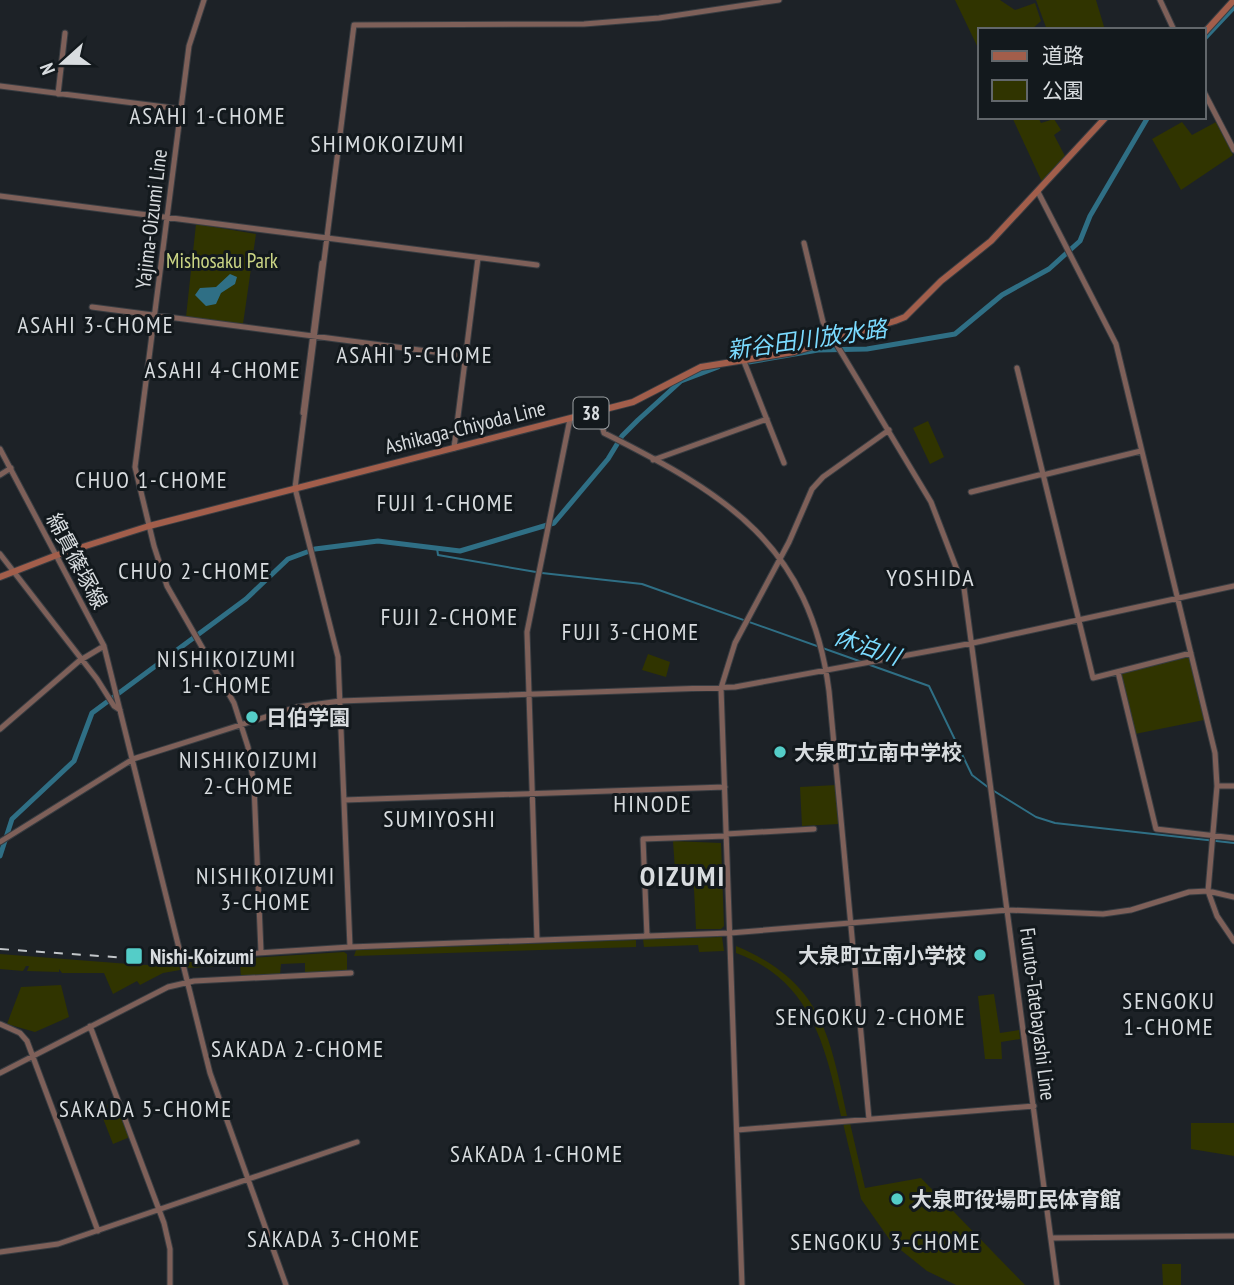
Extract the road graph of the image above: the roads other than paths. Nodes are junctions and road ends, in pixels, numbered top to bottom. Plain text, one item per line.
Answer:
1 (204, 0) edge
2 (779, 0) edge
3 (1160, 0) edge
4 (1234, 0) edge
5 (1173, 28) edge
6 (1206, 31) edge
7 (65, 33) dead end
8 (0, 86) edge
9 (58, 94) junction
10 (1206, 96) edge
11 (181, 109) junction
12 (1104, 119) edge
13 (1234, 150) edge
14 (1038, 192) junction
15 (0, 196) edge
16 (167, 217) junction
17 (328, 238) junction
18 (804, 243) dead end
19 (478, 258) junction
20 (537, 265) dead end
21 (92, 307) dead end
22 (154, 315) junction
23 (315, 336) junction
24 (836, 346) junction
25 (466, 355) junction
26 (744, 362) junction
27 (1017, 368) dead end
28 (598, 412) junction
29 (570, 419) junction
30 (766, 419) junction
31 (889, 430) junction
32 (454, 448) junction
33 (0, 449) edge
34 (1141, 451) junction
35 (653, 460) junction
36 (784, 463) dead end
37 (11, 468) junction
38 (1043, 474) junction
39 (0, 475) edge
40 (295, 488) junction
41 (971, 492) dead end
42 (149, 526) junction
43 (0, 554) edge
44 (57, 555) junction
45 (781, 558) junction
46 (14, 573) junction
47 (0, 577) edge
48 (1234, 586) edge
49 (1177, 599) junction
50 (1079, 620) junction
51 (973, 643) junction
52 (104, 646) junction
53 (1191, 653) junction
54 (81, 659) junction
55 (827, 671) junction
56 (1118, 672) junction
57 (721, 688) junction
58 (528, 694) junction
59 (340, 701) junction
60 (116, 703) junction
61 (241, 725) junction
62 (0, 729) edge
63 (133, 759) junction
64 (1217, 786) junction
65 (1234, 786) edge
66 (725, 787) junction
67 (532, 793) junction
68 (344, 800) junction
69 (814, 829) dead end
70 (726, 834) junction
71 (1212, 836) junction
72 (1234, 838) edge
73 (4, 839) edge
74 (1208, 891) junction
75 (1234, 897) edge
76 (1009, 910) junction
77 (851, 924) junction
78 (730, 933) junction
79 (647, 936) junction
80 (537, 940) junction
81 (1234, 941) edge
82 (350, 947) junction
83 (261, 953) junction
84 (181, 958) junction
85 (351, 973) dead end
86 (187, 982) junction
87 (0, 1024) edge
88 (90, 1026) junction
89 (33, 1056) junction
90 (0, 1073) edge
91 (1034, 1106) junction
92 (869, 1119) junction
93 (737, 1130) junction
94 (357, 1142) dead end
95 (248, 1179) junction
96 (159, 1210) junction
97 (98, 1231) junction
98 (1234, 1236) edge
99 (1051, 1238) junction
100 (0, 1252) edge
101 (170, 1285) edge
102 (286, 1285) edge
103 (742, 1285) edge
104 (1057, 1285) edge

1 - 11 street, Yajima-Oizumi Line
2 - 17 street
3 - 5 street
4 - 6 main road
7 - 9 street
8 - 9 street
9 - 11 street
10 - 13 street
11 - 16 street, Yajima-Oizumi Line
12 - 14 main road, Ashikaga-Chiyoda Line / 38
14 - 24 main road, Ashikaga-Chiyoda Line / 38
14 - 34 street
15 - 16 street
16 - 17 street
16 - 22 street, Yajima-Oizumi Line
17 - 19 street
17 - 23 street
18 - 24 street
19 - 20 street
19 - 25 street
21 - 22 street
22 - 23 street
22 - 42 street, Yajima-Oizumi Line
23 - 25 street
23 - 40 street
24 - 26 main road, Ashikaga-Chiyoda Line / 38
24 - 31 street
25 - 32 street
26 - 28 main road, Ashikaga-Chiyoda Line / 38
26 - 30 street
27 - 38 street
28 - 29 main road, Ashikaga-Chiyoda Line / 38
28 - 35 street
29 - 32 main road, Ashikaga-Chiyoda Line / 38
29 - 58 street
30 - 35 street
30 - 36 street
31 - 45 street
31 - 51 street
32 - 40 main road, Ashikaga-Chiyoda Line / 38
33 - 37 street, 綿貫篠塚線
34 - 38 street
34 - 49 street
35 - 45 street
37 - 39 street
37 - 44 street, 綿貫篠塚線
38 - 41 street
38 - 50 street
40 - 42 main road, Ashikaga-Chiyoda Line / 38
40 - 59 street
42 - 44 main road, Ashikaga-Chiyoda Line / 38
42 - 61 street, Yajima-Oizumi Line
43 - 46 street
44 - 46 main road, Ashikaga-Chiyoda Line / 38
44 - 52 street, 綿貫篠塚線
45 - 55 street
45 - 57 street
46 - 47 main road, Ashikaga-Chiyoda Line / 38
46 - 54 street
48 - 49 street
49 - 50 street
49 - 53 street
50 - 51 street
50 - 56 street
51 - 55 street
51 - 76 street
52 - 54 street
52 - 60 street, 綿貫篠塚線
53 - 56 street
53 - 64 street
54 - 60 street
54 - 62 street
55 - 57 street
55 - 77 street
56 - 71 street
57 - 58 street
57 - 66 street
58 - 59 street
58 - 67 street
59 - 61 street
59 - 68 street
60 - 63 street, 綿貫篠塚線
61 - 63 street
61 - 83 street, Yajima-Oizumi Line
63 - 73 street
63 - 84 street, 綿貫篠塚線
64 - 65 street
64 - 71 street
66 - 67 street
66 - 70 street
67 - 68 street
67 - 80 street
68 - 82 street
69 - 70 street
70 - 78 street
70 - 79 street
71 - 72 street
71 - 74 street
74 - 75 street
74 - 76 street, Furuto-Tatebayashi Line
74 - 81 street
76 - 77 street
76 - 91 street, Furuto-Tatebayashi Line
77 - 78 street
77 - 92 street
78 - 79 street
78 - 93 street
79 - 80 street
80 - 82 street
82 - 83 street
83 - 84 street
84 - 86 street, 綿貫篠塚線
85 - 86 street
86 - 88 street
86 - 95 street, 綿貫篠塚線
87 - 89 street
88 - 89 street
88 - 96 street
89 - 90 street
89 - 97 street
91 - 92 street
91 - 99 street, Furuto-Tatebayashi Line
92 - 93 street
93 - 103 street
94 - 95 street
95 - 96 street
95 - 102 street, 綿貫篠塚線
96 - 97 street
96 - 101 street
97 - 100 street
98 - 99 street
99 - 104 street, Furuto-Tatebayashi Line

